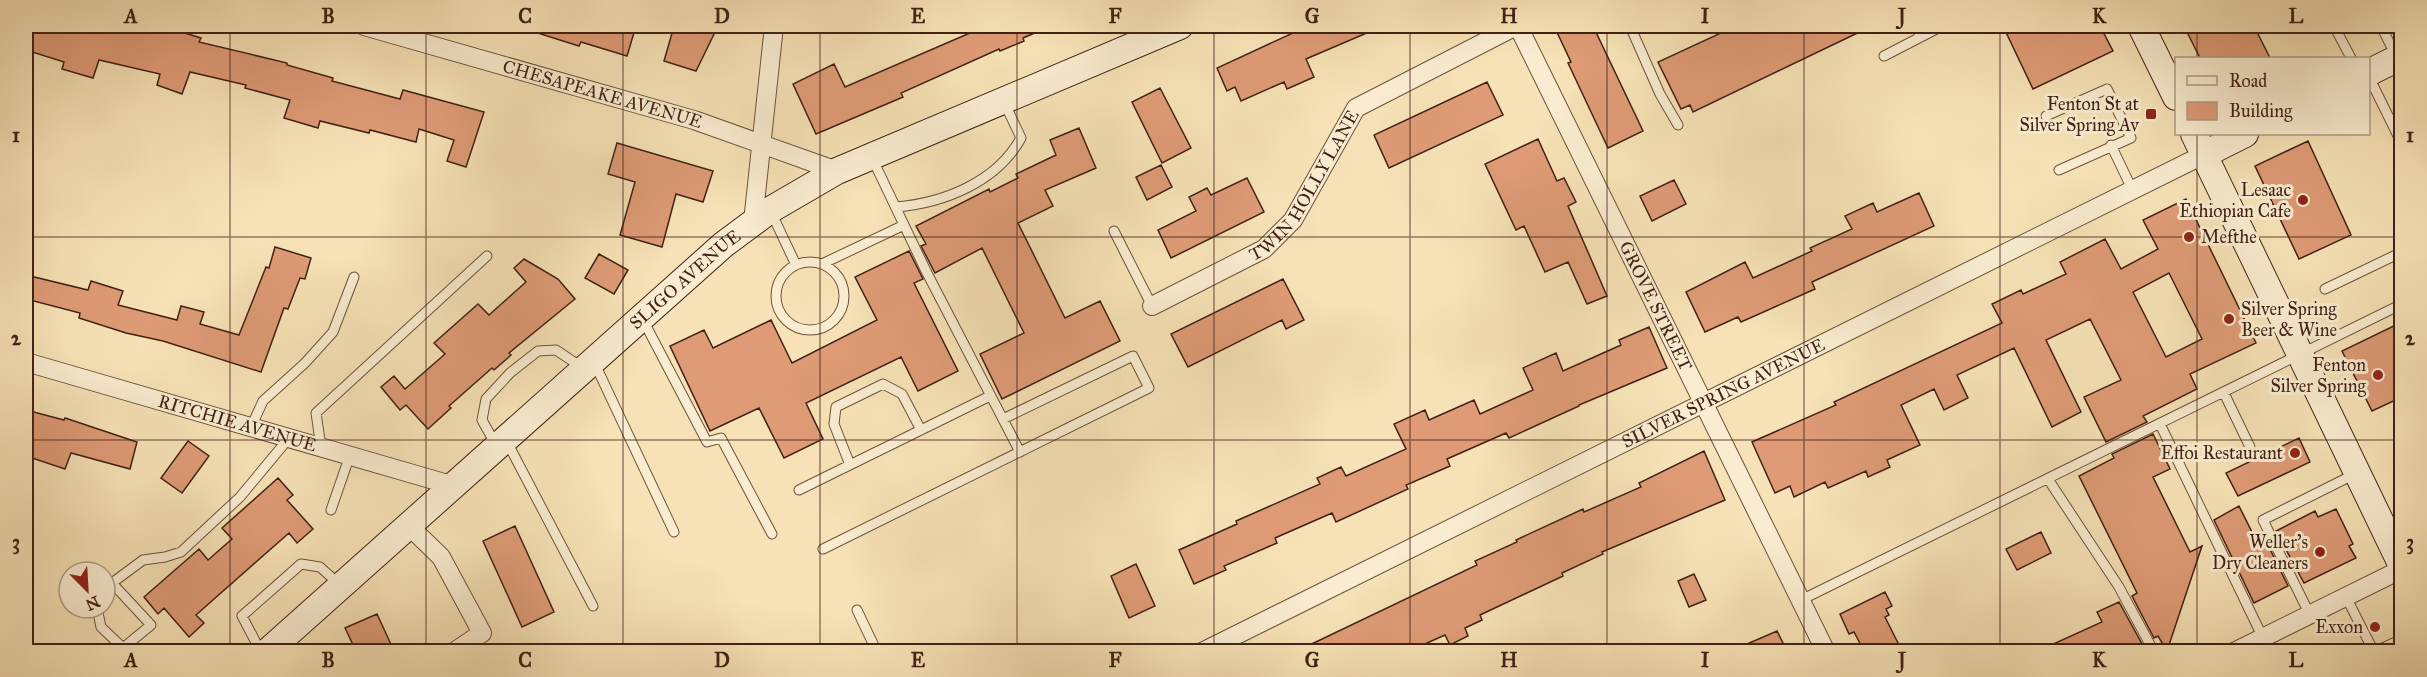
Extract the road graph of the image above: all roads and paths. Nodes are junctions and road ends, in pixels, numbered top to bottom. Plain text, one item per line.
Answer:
1 (364, 26) edge
2 (774, 26) edge
3 (1179, 26) edge
4 (1517, 26) edge
5 (1630, 26) edge
6 (1915, 26) edge
7 (1942, 26) edge
8 (2142, 26) edge
9 (2334, 26) edge
10 (2381, 26) edge
11 (1921, 36) junction
12 (1884, 56) dead end
13 (2350, 57) edge
14 (2399, 57) edge
15 (2370, 73) edge
16 (2370, 78) edge
17 (2175, 95) edge
18 (1003, 100) junction
19 (2046, 116) dead end
20 (1678, 125) dead end
21 (2240, 135) edge
22 (763, 143) junction
23 (2200, 144) edge
24 (2402, 144) edge
25 (2111, 145) junction
26 (871, 156) junction
27 (837, 171) junction
28 (2059, 171) dead end
29 (2132, 189) junction
30 (896, 207) junction
31 (761, 216) junction
32 (904, 225) junction
33 (1114, 231) dead end
34 (2402, 252) edge
35 (487, 256) dead end
36 (822, 264) junction
37 (796, 265) junction
38 (354, 277) dead end
39 (2325, 289) dead end
40 (2402, 304) edge
41 (1152, 306) joint
42 (641, 317) junction
43 (2301, 355) junction
44 (26, 362) edge
45 (588, 364) junction
46 (2224, 393) junction
47 (990, 396) junction
48 (1703, 401) junction
49 (1003, 419) junction
50 (2160, 424) junction
51 (251, 427) junction
52 (921, 430) junction
53 (290, 438) junction
54 (501, 441) junction
55 (321, 447) junction
56 (2250, 447) dead end
57 (1020, 452) junction
58 (350, 455) junction
59 (850, 465) junction
60 (2357, 473) junction
61 (2048, 479) junction
62 (451, 485) junction
63 (799, 490) dead end
64 (331, 510) dead end
65 (407, 524) junction
66 (674, 532) dead end
67 (772, 534) dead end
68 (823, 549) dead end
69 (2402, 568) edge
70 (117, 579) edge
71 (340, 585) junction
72 (117, 589) edge
73 (2346, 597) junction
74 (1801, 600) junction
75 (593, 606) dead end
76 (857, 610) dead end
77 (2310, 615) junction
78 (99, 620) edge
79 (2264, 638) junction
80 (2402, 639) edge
81 (123, 650) edge
82 (261, 651) edge
83 (267, 651) edge
84 (454, 651) edge
85 (877, 651) edge
86 (1202, 651) edge
87 (1826, 651) edge
88 (2154, 651) edge
89 (2234, 651) edge

1 - 22 street, CHESAPEAKE AVENUE
2 - 22 street
3 - 18 street, SLIGO AVENUE
4 - 41 street, TWIN HOLLY LANE
4 - 48 street, GROVE STREET
5 - 20 lane
6 - 11 lane
7 - 11 lane
8 - 17 street
9 - 13 lane
10 - 14 lane
11 - 12 lane
14 - 15 street
16 - 24 lane
18 - 26 street, SLIGO AVENUE
18 - 30 lane
19 - 25 lane
21 - 23 street, SILVER SPRING AVENUE
22 - 27 street, CHESAPEAKE AVENUE
22 - 31 street
23 - 29 street, SILVER SPRING AVENUE
23 - 43 street
25 - 28 lane
25 - 29 lane
26 - 27 street, SLIGO AVENUE
26 - 30 lane
27 - 31 street, SLIGO AVENUE
29 - 48 street, SILVER SPRING AVENUE
30 - 32 lane
31 - 37 lane
31 - 42 street, SLIGO AVENUE
32 - 36 lane
32 - 47 lane
33 - 41 lane
34 - 39 lane
35 - 55 lane
36 - 37 lane
36 - 37 lane
38 - 51 lane
40 - 43 lane
42 - 45 street, SLIGO AVENUE
42 - 67 lane
43 - 46 lane
43 - 60 street
44 - 51 street, RITCHIE AVENUE
45 - 54 street, SLIGO AVENUE
45 - 54 lane
45 - 66 lane
46 - 50 lane
46 - 56 lane
47 - 49 lane
47 - 52 lane
48 - 74 street, GROVE STREET
48 - 86 street, SILVER SPRING AVENUE
49 - 57 lane
49 - 57 lane
50 - 61 lane
50 - 79 lane
51 - 53 street, RITCHIE AVENUE
52 - 59 lane
52 - 59 lane
53 - 55 street, RITCHIE AVENUE
53 - 70 lane
54 - 62 street, SLIGO AVENUE
54 - 75 lane
55 - 58 street, RITCHIE AVENUE
57 - 68 lane
58 - 62 street, RITCHIE AVENUE
58 - 64 lane
59 - 63 lane
60 - 69 street
60 - 77 lane
61 - 74 lane
61 - 88 lane
62 - 65 street, SLIGO AVENUE
65 - 71 street, SLIGO AVENUE
65 - 84 street
69 - 73 street
71 - 82 lane
71 - 83 street, SLIGO AVENUE
72 - 81 lane
73 - 77 street
73 - 80 lane
74 - 87 street, GROVE STREET
76 - 85 lane
77 - 79 street
78 - 81 lane
79 - 89 street

